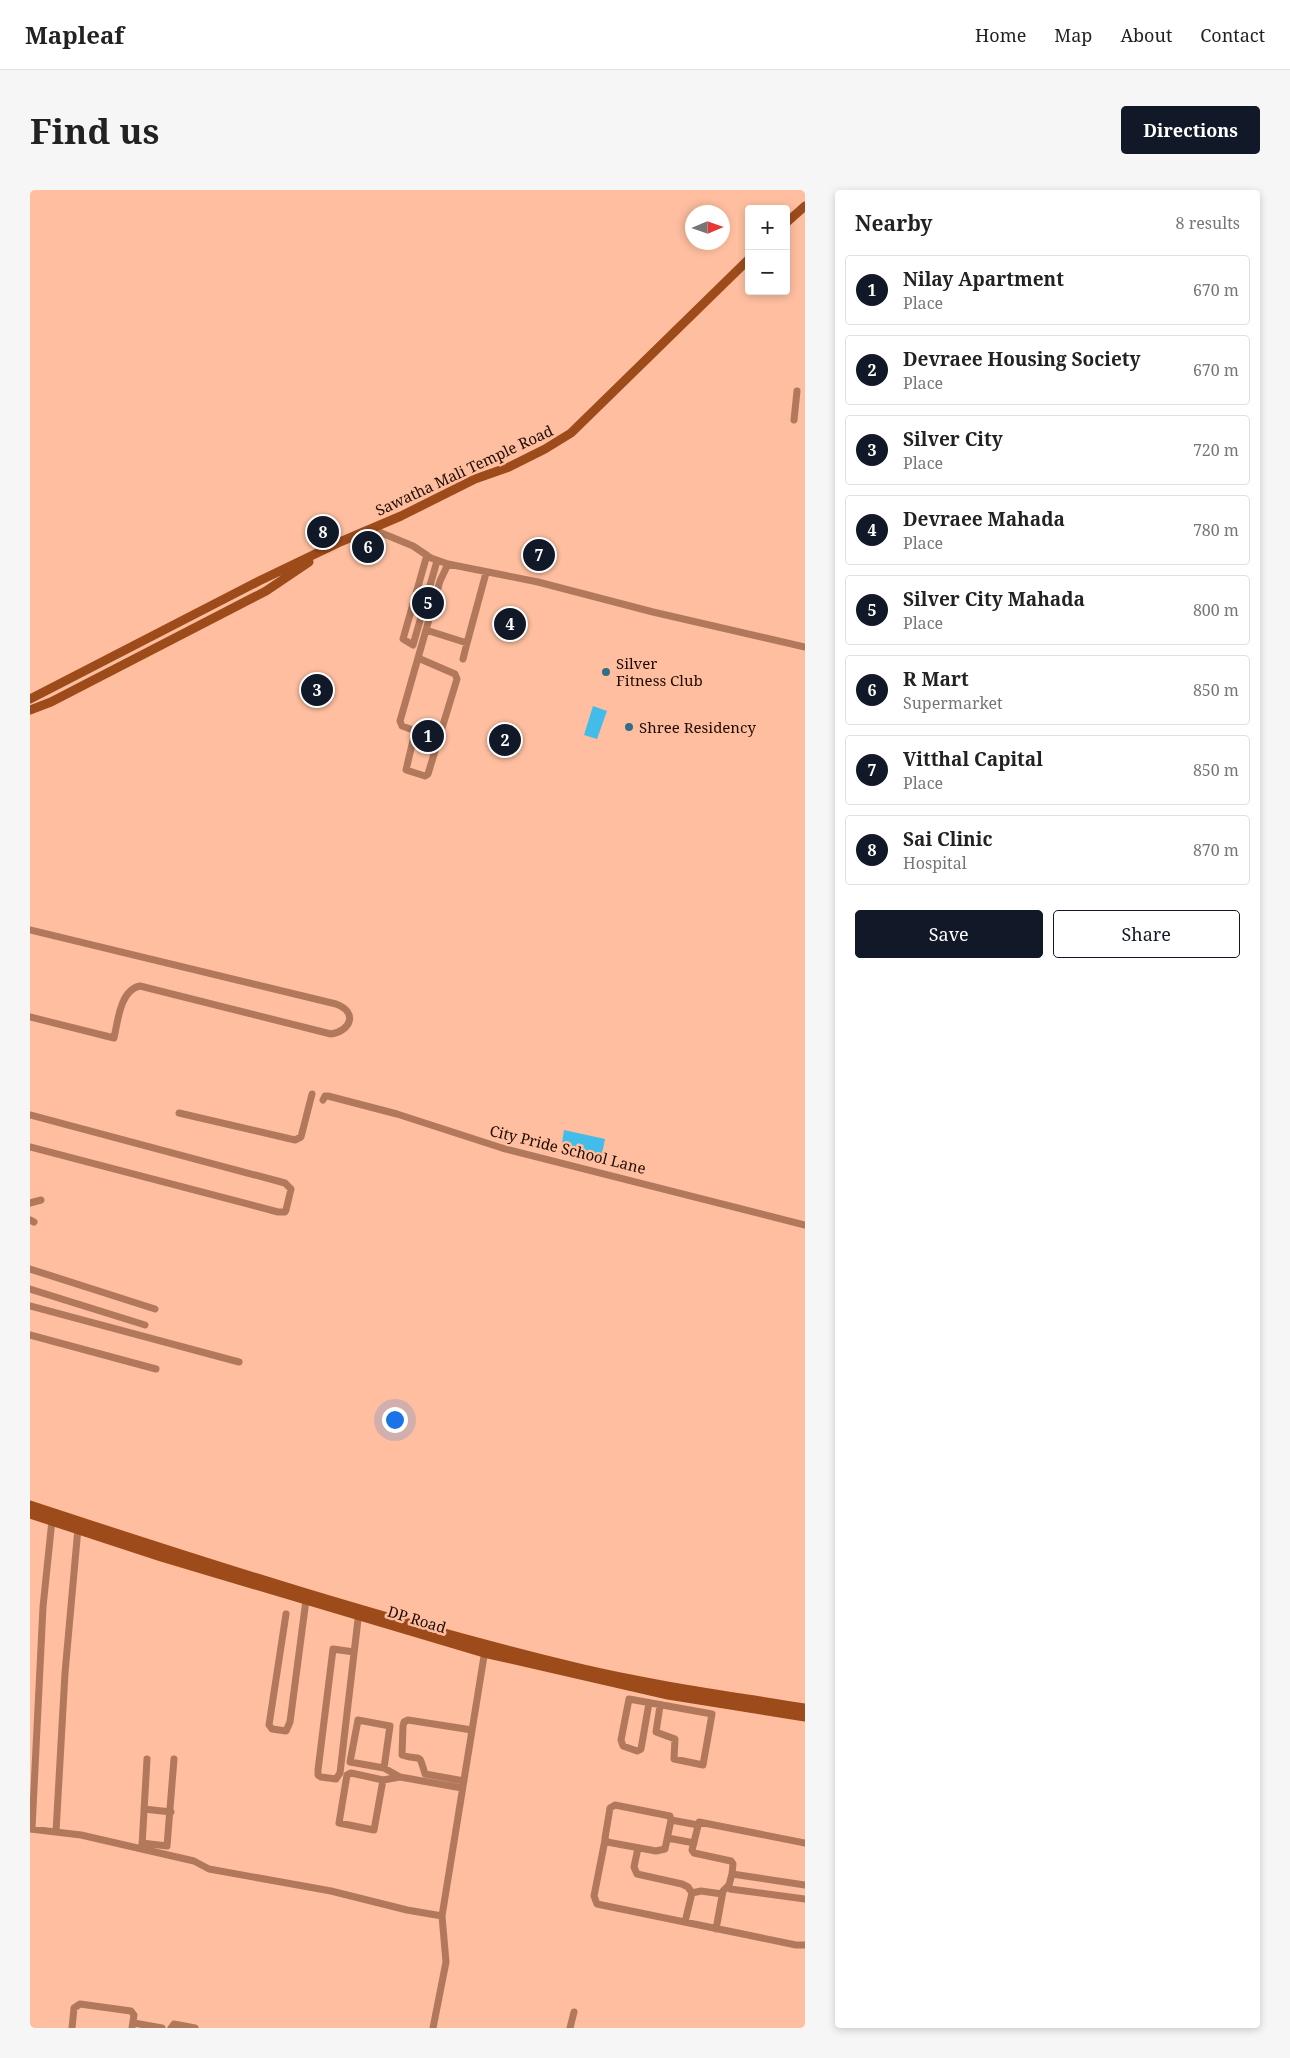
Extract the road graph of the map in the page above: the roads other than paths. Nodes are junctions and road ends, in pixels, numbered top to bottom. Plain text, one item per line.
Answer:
1 (805, 206) edge
2 (790, 219) edge
3 (745, 263) edge
4 (797, 391) dead end
5 (794, 420) dead end
6 (372, 528) junction
7 (332, 546) junction
8 (427, 555) junction
9 (443, 562) junction
10 (486, 573) junction
11 (426, 630) junction
12 (467, 643) junction
13 (805, 647) edge
14 (418, 658) junction
15 (463, 659) dead end
16 (30, 699) edge
17 (30, 710) edge
18 (30, 930) edge
19 (30, 1017) edge
20 (312, 1094) dead end
21 (324, 1098) dead end
22 (178, 1113) dead end
23 (30, 1115) edge
24 (30, 1147) edge
25 (41, 1200) dead end
26 (30, 1203) edge
27 (805, 1225) edge
28 (30, 1269) edge
29 (30, 1289) edge
30 (30, 1306) edge
31 (154, 1309) dead end
32 (145, 1325) dead end
33 (30, 1335) edge
34 (238, 1362) dead end
35 (156, 1369) dead end
36 (30, 1505) edge
37 (30, 1514) edge
38 (52, 1520) junction
39 (78, 1528) junction
40 (306, 1600) junction
41 (359, 1612) junction
42 (286, 1614) dead end
43 (485, 1649) junction
44 (354, 1652) junction
45 (655, 1692) junction
46 (703, 1696) junction
47 (654, 1704) junction
48 (805, 1708) edge
49 (805, 1717) edge
50 (472, 1730) junction
51 (147, 1759) dead end
52 (174, 1759) dead end
53 (384, 1768) junction
54 (400, 1777) junction
55 (383, 1780) junction
56 (463, 1785) junction
57 (144, 1809) junction
58 (170, 1812) junction
59 (671, 1820) junction
60 (698, 1825) junction
61 (31, 1829) edge
62 (56, 1832) junction
63 (668, 1838) junction
64 (605, 1840) junction
65 (694, 1843) junction
66 (805, 1843) edge
67 (142, 1846) junction
68 (638, 1848) junction
69 (732, 1874) junction
70 (729, 1885) junction
71 (805, 1885) edge
72 (692, 1893) junction
73 (722, 1894) junction
74 (805, 1899) edge
75 (442, 1916) junction
76 (685, 1922) junction
77 (716, 1929) junction
78 (805, 1945) edge
79 (574, 2012) dead end
80 (133, 2026) edge
81 (72, 2028) edge
82 (162, 2028) edge
83 (170, 2028) edge
84 (195, 2028) edge
85 (433, 2028) edge
86 (570, 2028) edge

1 - 2 street
3 - 6 street, Sawatha Mali Temple Road
4 - 5 street
6 - 7 street, Sawatha Mali Temple Road
6 - 8 street
7 - 16 street, Sawatha Mali Temple Road
7 - 17 street, Sawatha Mali Temple Road
8 - 9 street
8 - 9 street
9 - 10 street
9 - 11 street
10 - 12 street
10 - 13 street
11 - 12 street
11 - 14 street
12 - 15 street
14 - 14 street
18 - 19 street
20 - 22 street
21 - 27 street, City Pride School Lane
23 - 24 street
25 - 26 street
28 - 31 street
29 - 32 street
30 - 34 street
33 - 35 street
36 - 41 street, DP Road
37 - 38 street, DP Road
38 - 39 street, DP Road
38 - 61 street
39 - 40 street, DP Road
39 - 62 street
40 - 41 street, DP Road
40 - 42 street
41 - 43 street, DP Road
41 - 44 street
43 - 45 street, DP Road
43 - 46 street, DP Road
43 - 50 street
44 - 44 street
45 - 46 street, DP Road
45 - 47 street
46 - 48 street, DP Road
46 - 49 street, DP Road
47 - 47 street
47 - 47 street
50 - 56 street
50 - 56 street
51 - 57 street
52 - 58 street
53 - 53 street
53 - 54 street
54 - 55 street
54 - 56 street
55 - 55 street
56 - 75 street
57 - 58 street
57 - 67 street
58 - 67 street
59 - 60 street
59 - 63 street
59 - 64 street
60 - 65 street
60 - 66 street
61 - 62 street
62 - 67 street
63 - 65 street
63 - 68 street
64 - 68 street
64 - 76 street
65 - 69 street
67 - 75 street
68 - 72 street
69 - 70 street
69 - 71 street
70 - 73 street
70 - 74 street
72 - 73 street
72 - 76 street
73 - 77 street
75 - 85 street
76 - 77 street
77 - 78 street
79 - 86 street
80 - 81 street
80 - 82 street
83 - 84 street

